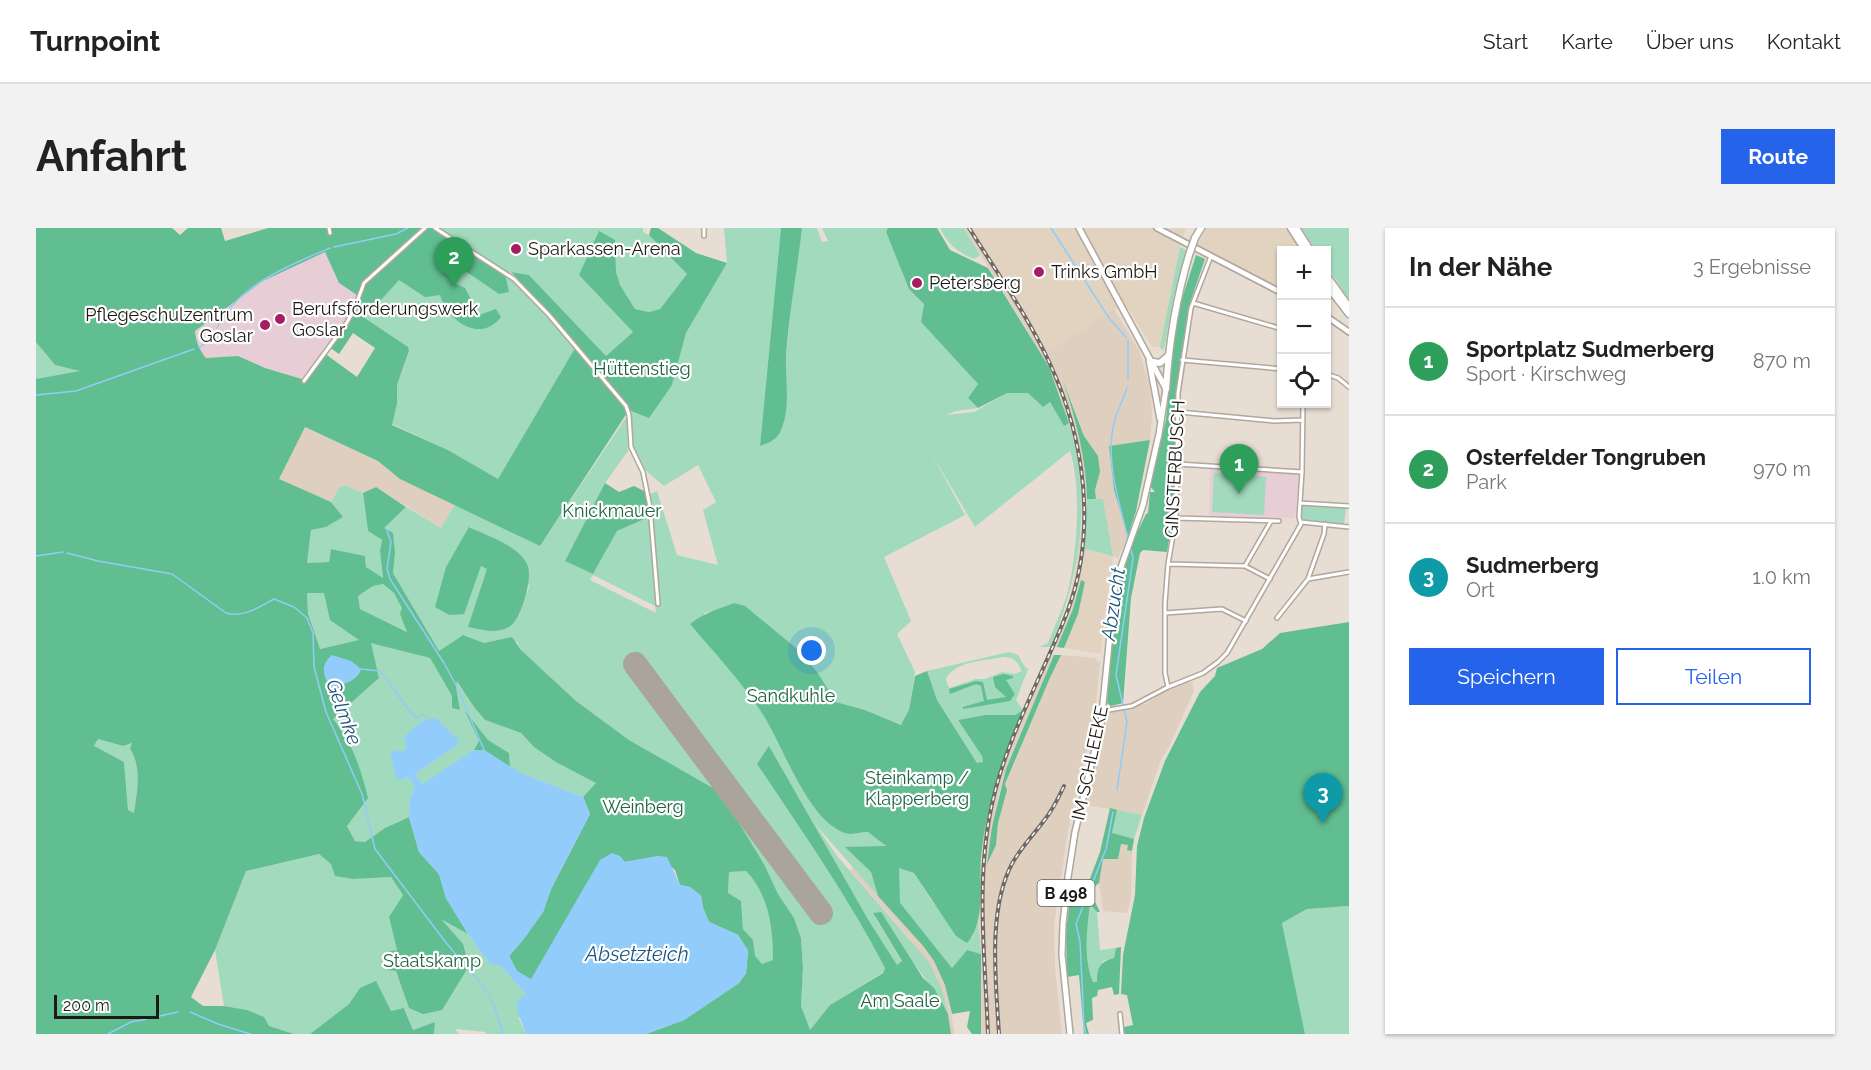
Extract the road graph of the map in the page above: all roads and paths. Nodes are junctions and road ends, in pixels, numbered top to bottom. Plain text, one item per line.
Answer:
1 (329, 228) edge
2 (424, 228) edge
3 (435, 228) edge
4 (704, 228) edge
5 (1079, 228) edge
6 (1156, 228) edge
7 (1199, 228) edge
8 (1291, 228) edge
9 (1296, 228) edge
10 (330, 233) dead end
11 (704, 236) dead end
12 (1302, 246) edge
13 (1307, 246) edge
14 (1210, 256) junction
15 (1331, 282) edge
16 (1277, 291) edge
17 (1331, 291) edge
18 (1193, 303) junction
19 (1349, 307) edge
20 (1349, 314) edge
21 (1331, 319) edge
22 (1277, 327) edge
23 (1349, 332) edge
24 (1148, 356) junction
25 (1168, 356) junction
26 (1182, 360) junction
27 (1153, 362) junction
28 (1277, 369) edge
29 (1331, 376) edge
30 (304, 381) dead end
31 (1349, 387) edge
32 (1166, 389) junction
33 (1303, 408) edge
34 (1178, 412) junction
35 (1303, 420) junction
36 (1161, 426) junction
37 (1178, 464) junction
38 (1302, 472) junction
39 (1300, 503) junction
40 (1349, 506) edge
41 (1176, 518) junction
42 (1271, 521) junction
43 (1279, 521) dead end
44 (1301, 522) junction
45 (1325, 524) junction
46 (1349, 527) edge
47 (1168, 564) junction
48 (1245, 566) junction
49 (1349, 572) edge
50 (1270, 579) junction
51 (1308, 579) junction
52 (658, 604) dead end
53 (1165, 613) junction
54 (1277, 618) dead end
55 (1246, 621) junction
56 (1168, 687) junction
57 (1103, 711) junction
58 (1120, 1014) dead end
59 (1070, 1034) edge
60 (1122, 1034) edge

1 - 10 street
2 - 30 street
3 - 52 street
4 - 11 street
5 - 24 main road, IM SCHLEEKE
6 - 14 street
7 - 25 highway, bridge
8 - 12 highway
9 - 13 highway
14 - 16 street
14 - 18 street, GINSTERBUSCH
15 - 19 highway
17 - 20 highway
18 - 22 street
18 - 26 street, GINSTERBUSCH
21 - 23 street
24 - 27 main road, IM SCHLEEKE
24 - 36 main road, IM SCHLEEKE
25 - 27 highway
25 - 32 highway
26 - 28 street
26 - 34 street, GINSTERBUSCH
27 - 32 main road, IM SCHLEEKE
29 - 31 street
32 - 36 main road, IM SCHLEEKE / B 498
33 - 35 street
34 - 35 street
34 - 37 street, GINSTERBUSCH
35 - 38 street
36 - 57 main road, IM SCHLEEKE / B 498
37 - 38 street
37 - 41 street, GINSTERBUSCH
38 - 39 street
39 - 40 street
39 - 44 street
41 - 42 street
41 - 47 street, GINSTERBUSCH
42 - 43 street
42 - 48 street
44 - 45 street
44 - 50 street
45 - 46 street
45 - 51 street
47 - 48 street
47 - 53 street, GINSTERBUSCH
48 - 50 street
49 - 51 street
50 - 55 street
51 - 54 street
53 - 55 street
53 - 56 street, GINSTERBUSCH
55 - 56 street
56 - 57 street
57 - 59 main road, IM SCHLEEKE / B 498
58 - 60 street

